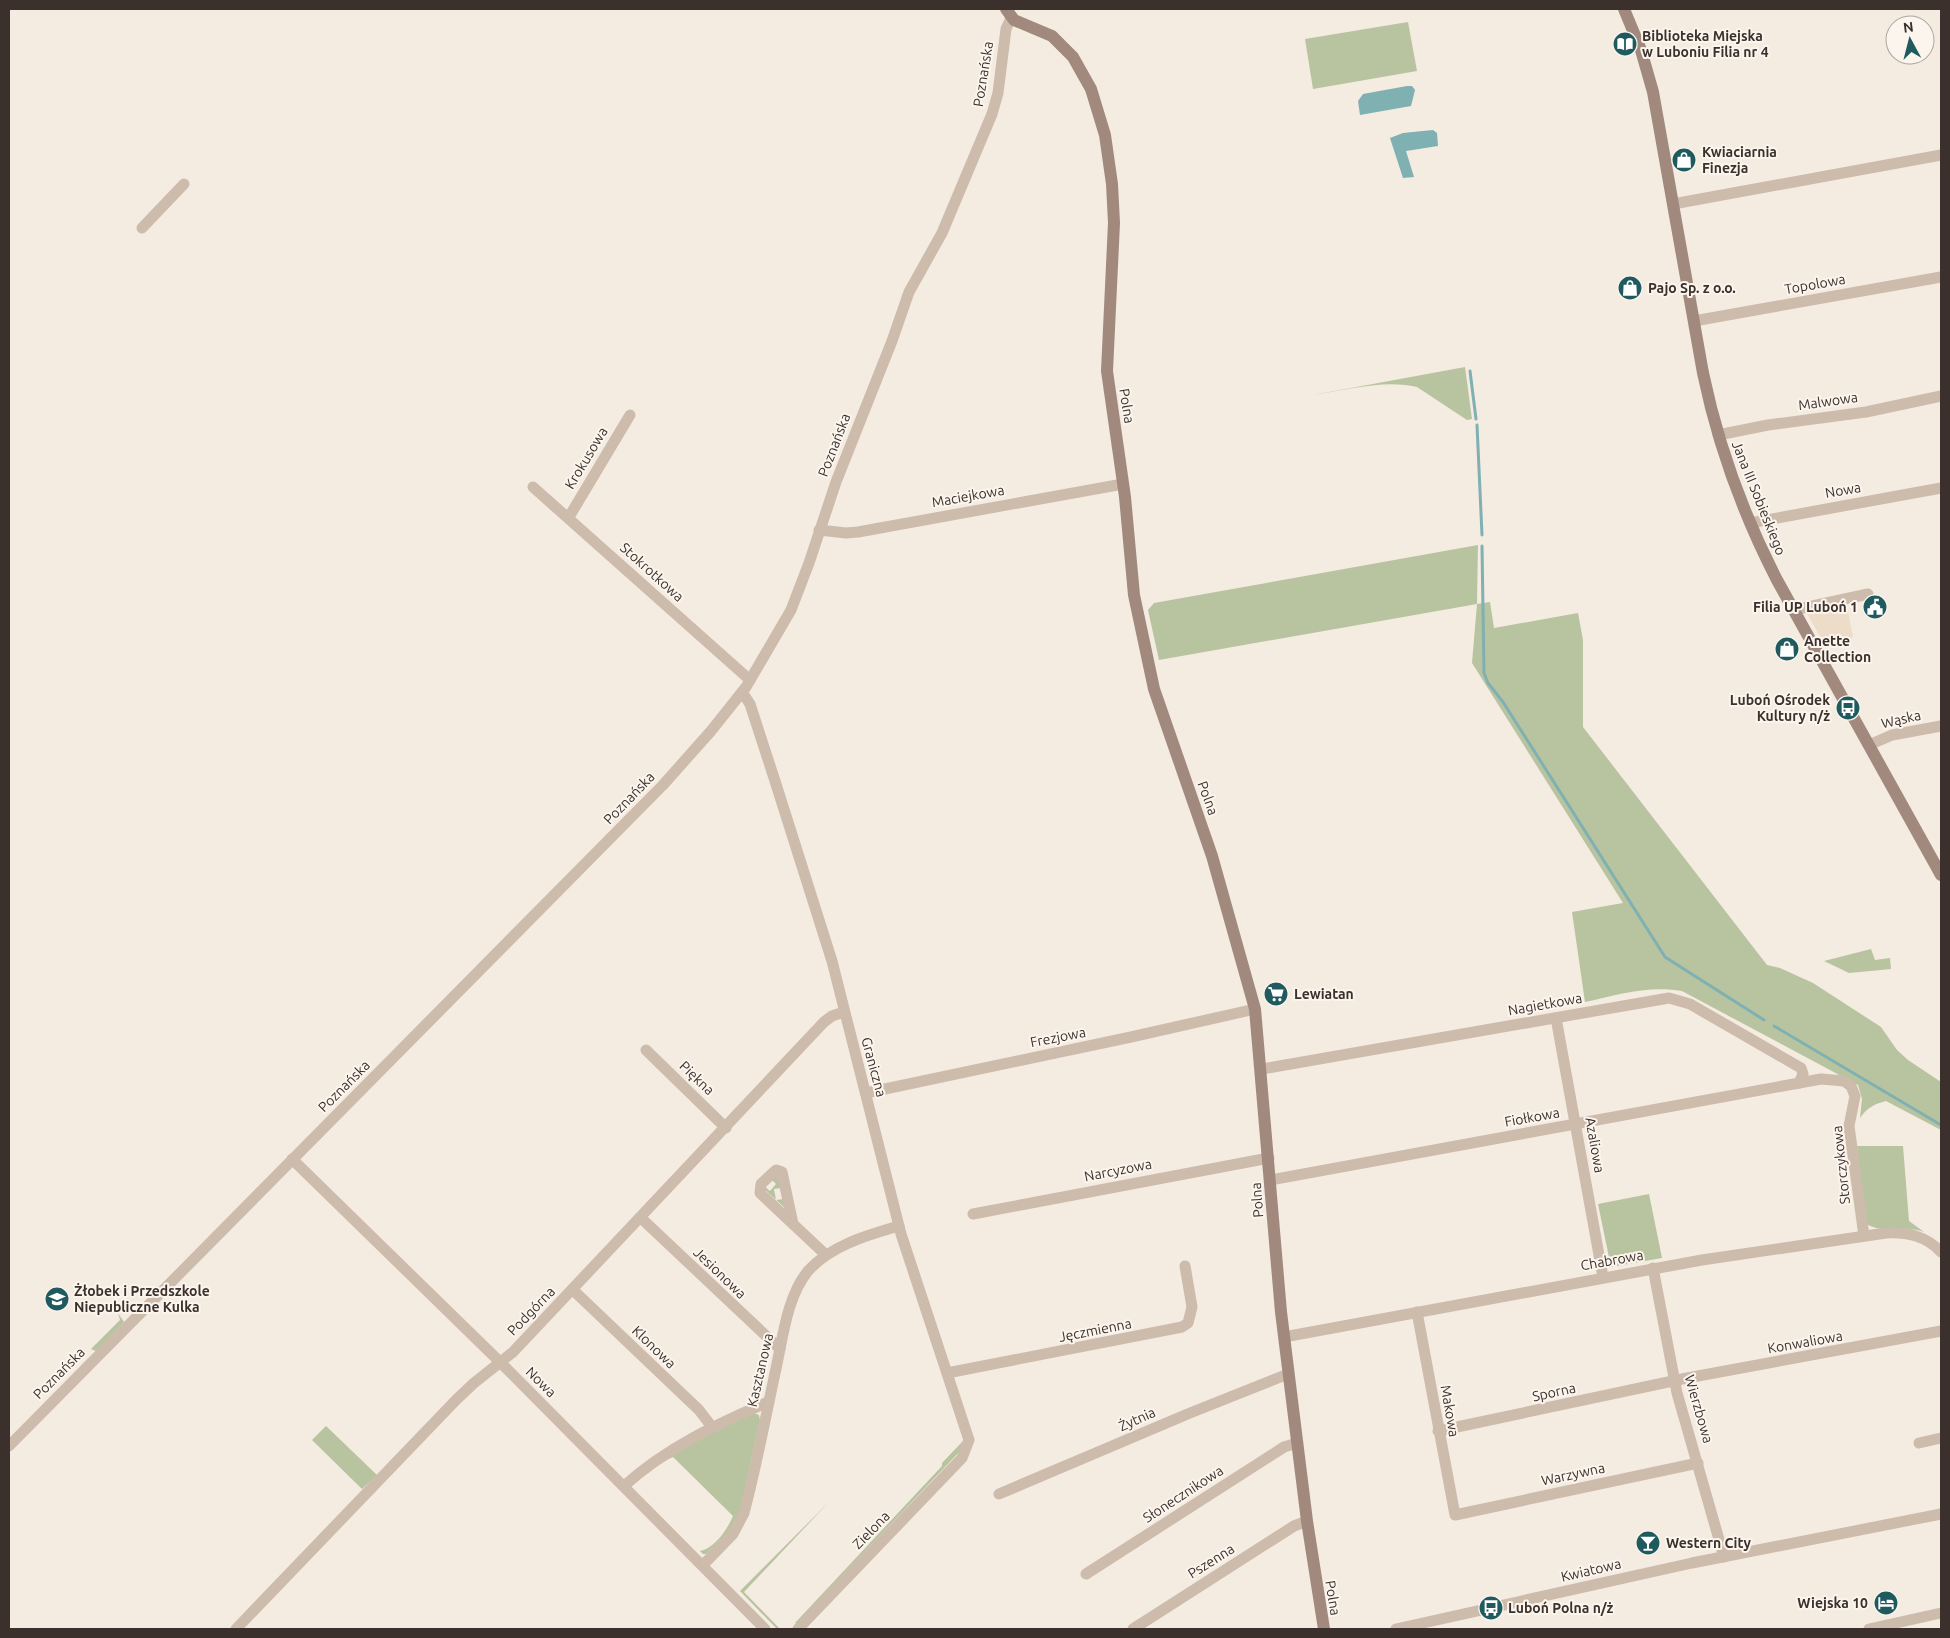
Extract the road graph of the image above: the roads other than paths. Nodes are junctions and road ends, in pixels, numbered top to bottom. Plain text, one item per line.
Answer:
1 (1624, 9) edge
2 (1008, 13) edge
3 (1941, 155) edge
4 (184, 184) dead end
5 (1673, 204) junction
6 (142, 228) dead end
7 (1941, 277) edge
8 (1694, 321) junction
9 (1941, 396) edge
10 (630, 415) dead end
11 (1718, 435) junction
12 (1123, 484) junction
13 (533, 487) dead end
14 (1941, 488) edge
15 (568, 517) junction
16 (1750, 523) junction
17 (819, 530) junction
18 (1868, 594) dead end
19 (1794, 610) junction
20 (750, 680) junction
21 (742, 692) junction
22 (1941, 726) edge
23 (1869, 745) junction
24 (1941, 875) edge
25 (1255, 1009) junction
26 (844, 1012) junction
27 (1556, 1018) junction
28 (646, 1050) dead end
29 (1262, 1070) junction
30 (1799, 1083) junction
31 (866, 1092) junction
32 (1576, 1124) junction
33 (726, 1128) junction
34 (292, 1158) junction
35 (1269, 1158) junction
36 (1270, 1180) junction
37 (972, 1214) dead end
38 (641, 1218) junction
39 (793, 1224) dead end
40 (899, 1226) junction
41 (1864, 1236) junction
42 (1941, 1252) edge
43 (826, 1255) junction
44 (1185, 1266) dead end
45 (1653, 1268) junction
46 (1604, 1277) junction
47 (573, 1290) junction
48 (1417, 1312) junction
49 (1941, 1331) edge
50 (1284, 1336) junction
51 (780, 1349) junction
52 (501, 1363) junction
53 (947, 1373) junction
54 (1288, 1374) junction
55 (1675, 1381) junction
56 (768, 1402) junction
57 (712, 1427) junction
58 (1438, 1431) junction
59 (1941, 1438) edge
60 (1297, 1443) junction
61 (1919, 1443) dead end
62 (9, 1446) edge
63 (966, 1452) joint
64 (1698, 1463) junction
65 (624, 1486) junction
66 (999, 1494) dead end
67 (1455, 1514) joint
68 (1941, 1514) edge
69 (1307, 1521) junction
70 (1724, 1557) junction
71 (703, 1565) junction
72 (1086, 1574) dead end
73 (1941, 1613) edge
74 (1431, 1626) edge
75 (236, 1629) edge
76 (765, 1629) edge
77 (798, 1629) edge
78 (1133, 1629) edge
79 (1324, 1629) edge
80 (1396, 1629) edge
81 (1869, 1629) edge

1 - 5 street, Jana III Sobieskiego
2 - 12 street, Polna
2 - 17 street, Poznańska
3 - 5 street
4 - 6 street
5 - 8 street, Jana III Sobieskiego
7 - 8 street, Topolowa
8 - 11 street, Jana III Sobieskiego
9 - 11 street, Malwowa
10 - 15 street, Krokusowa
11 - 16 street, Jana III Sobieskiego
12 - 17 street, Maciejkowa
12 - 25 street, Polna
13 - 15 street, Stokrotkowa
14 - 16 street, Nowa
15 - 20 street, Stokrotkowa
16 - 19 street, Jana III Sobieskiego
17 - 20 street, Poznańska
18 - 19 street
19 - 23 street, Jana III Sobieskiego
20 - 21 street, Poznańska
21 - 26 street, Graniczna
21 - 34 street, Poznańska
22 - 23 street, Wąska
23 - 24 street, Jana III Sobieskiego
25 - 29 street, Polna
25 - 31 street, Frezjowa
26 - 31 street, Graniczna
26 - 33 street, Podgórna
27 - 29 street, Nagietkowa
27 - 30 street, Nagietkowa
27 - 32 street, Azaliowa
28 - 33 street, Piękna
29 - 35 street, Polna
30 - 32 street, Fiołkowa
30 - 41 street, Storczykowa
31 - 40 street, Graniczna
32 - 36 street, Fiołkowa
32 - 46 street, Azaliowa
33 - 38 street, Podgórna
34 - 52 street, Nowa
34 - 62 street, Poznańska
35 - 36 street, Polna
35 - 37 street, Narcyzowa
36 - 50 street, Polna
38 - 47 street, Podgórna
38 - 51 street, Jesionowa
39 - 43 street
40 - 43 street, Kasztanowa
40 - 53 street, Graniczna
41 - 42 street, Chabrowa
41 - 45 street, Chabrowa
43 - 51 street, Kasztanowa
44 - 53 street, Jęczmienna
45 - 46 street, Chabrowa
45 - 55 street, Wierzbowa
46 - 48 street, Chabrowa
47 - 52 street, Podgórna
47 - 57 street, Klonowa
48 - 50 street, Chabrowa
48 - 58 street, Makowa
49 - 55 street, Konwaliowa
50 - 54 street, Polna
51 - 56 street, Kasztanowa
52 - 65 street, Nowa
52 - 75 street, Podgórna
53 - 63 street, Graniczna
54 - 60 street, Polna
54 - 66 street, Żytnia
55 - 58 street, Sporna
55 - 64 street, Wierzbowa
56 - 57 street
56 - 71 street, Kasztanowa
57 - 65 street
58 - 67 street, Makowa
59 - 61 street
60 - 69 street, Polna
60 - 72 street, Słonecznikowa
63 - 77 street, Zielona
64 - 67 street, Warzywna
64 - 70 street, Wierzbowa
65 - 71 street, Nowa
68 - 70 street, Kwiatowa
69 - 78 street, Pszenna
69 - 79 street, Polna
70 - 74 street, Kwiatowa
71 - 76 street, Nowa
73 - 81 street
74 - 80 street, Kwiatowa

